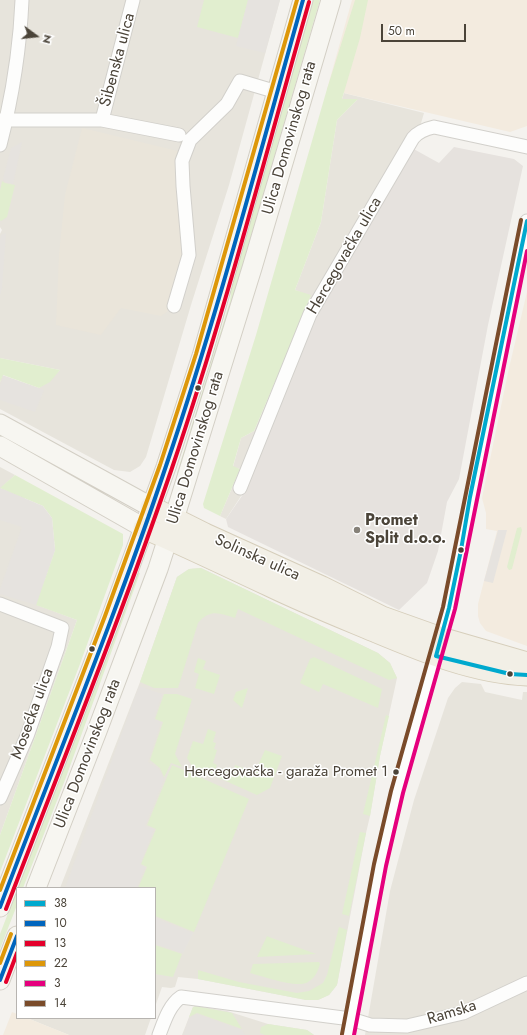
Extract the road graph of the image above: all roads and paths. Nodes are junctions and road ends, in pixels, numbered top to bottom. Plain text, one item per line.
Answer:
1 (22, 0) edge
2 (133, 0) edge
3 (303, 0) edge
4 (331, 0) edge
5 (277, 92) junction
6 (3, 120) edge
7 (102, 120) junction
8 (179, 135) dead end
9 (0, 145) edge
10 (527, 146) edge
11 (527, 221) edge
12 (174, 306) dead end
13 (0, 424) edge
14 (0, 446) edge
15 (240, 488) dead end
16 (152, 507) junction
17 (144, 528) junction
18 (171, 529) junction
19 (0, 604) edge
20 (438, 647) junction
21 (527, 663) edge
22 (527, 675) edge
23 (0, 798) edge
24 (36, 887) edge
25 (0, 907) edge
26 (16, 939) edge
27 (0, 980) edge
28 (527, 983) edge
29 (351, 1019) junction
30 (159, 1035) edge
31 (348, 1035) edge

1 - 6 street
2 - 7 street, Šibenska ulica
3 - 5 main road, Ulica Domovinskog rata
4 - 18 main road, Ulica Domovinskog rata
5 - 12 street
5 - 16 main road, Ulica Domovinskog rata
6 - 7 street
6 - 9 street
7 - 8 street
10 - 15 street, Hercegovačka ulica
11 - 20 street
13 - 16 main road, Solinska ulica
14 - 17 main road, Solinska ulica
16 - 17 main road, Ulica Domovinskog rata
16 - 18 main road, Solinska ulica
17 - 18 main road, Solinska ulica
17 - 25 main road, Ulica Domovinskog rata
18 - 20 main road, Solinska ulica
18 - 24 main road, Ulica Domovinskog rata
19 - 23 street, Mosećka ulica
20 - 21 main road, Solinska ulica
20 - 22 main road, Solinska ulica
20 - 29 street
26 - 27 main road
28 - 29 street, Ramska
29 - 30 street, Ramska
29 - 31 street

